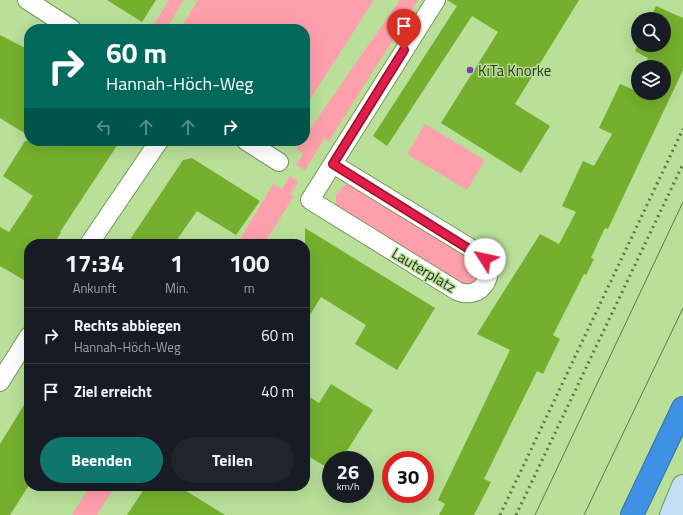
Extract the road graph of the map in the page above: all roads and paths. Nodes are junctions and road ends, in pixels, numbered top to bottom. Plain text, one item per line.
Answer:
1 (26, 0) edge
2 (436, 0) edge
3 (64, 24) edge
4 (156, 146) edge
5 (254, 146) edge
6 (279, 162) dead end
7 (333, 164) junction
8 (93, 239) edge
9 (24, 344) edge
10 (0, 382) edge
11 (683, 408) edge
12 (683, 486) edge
13 (632, 515) edge
14 (671, 515) edge

1 - 3 street
2 - 7 street
4 - 8 street
5 - 6 street
7 - 7 street, Lauterplatz
9 - 10 street
11 - 13 highway
12 - 14 main road

